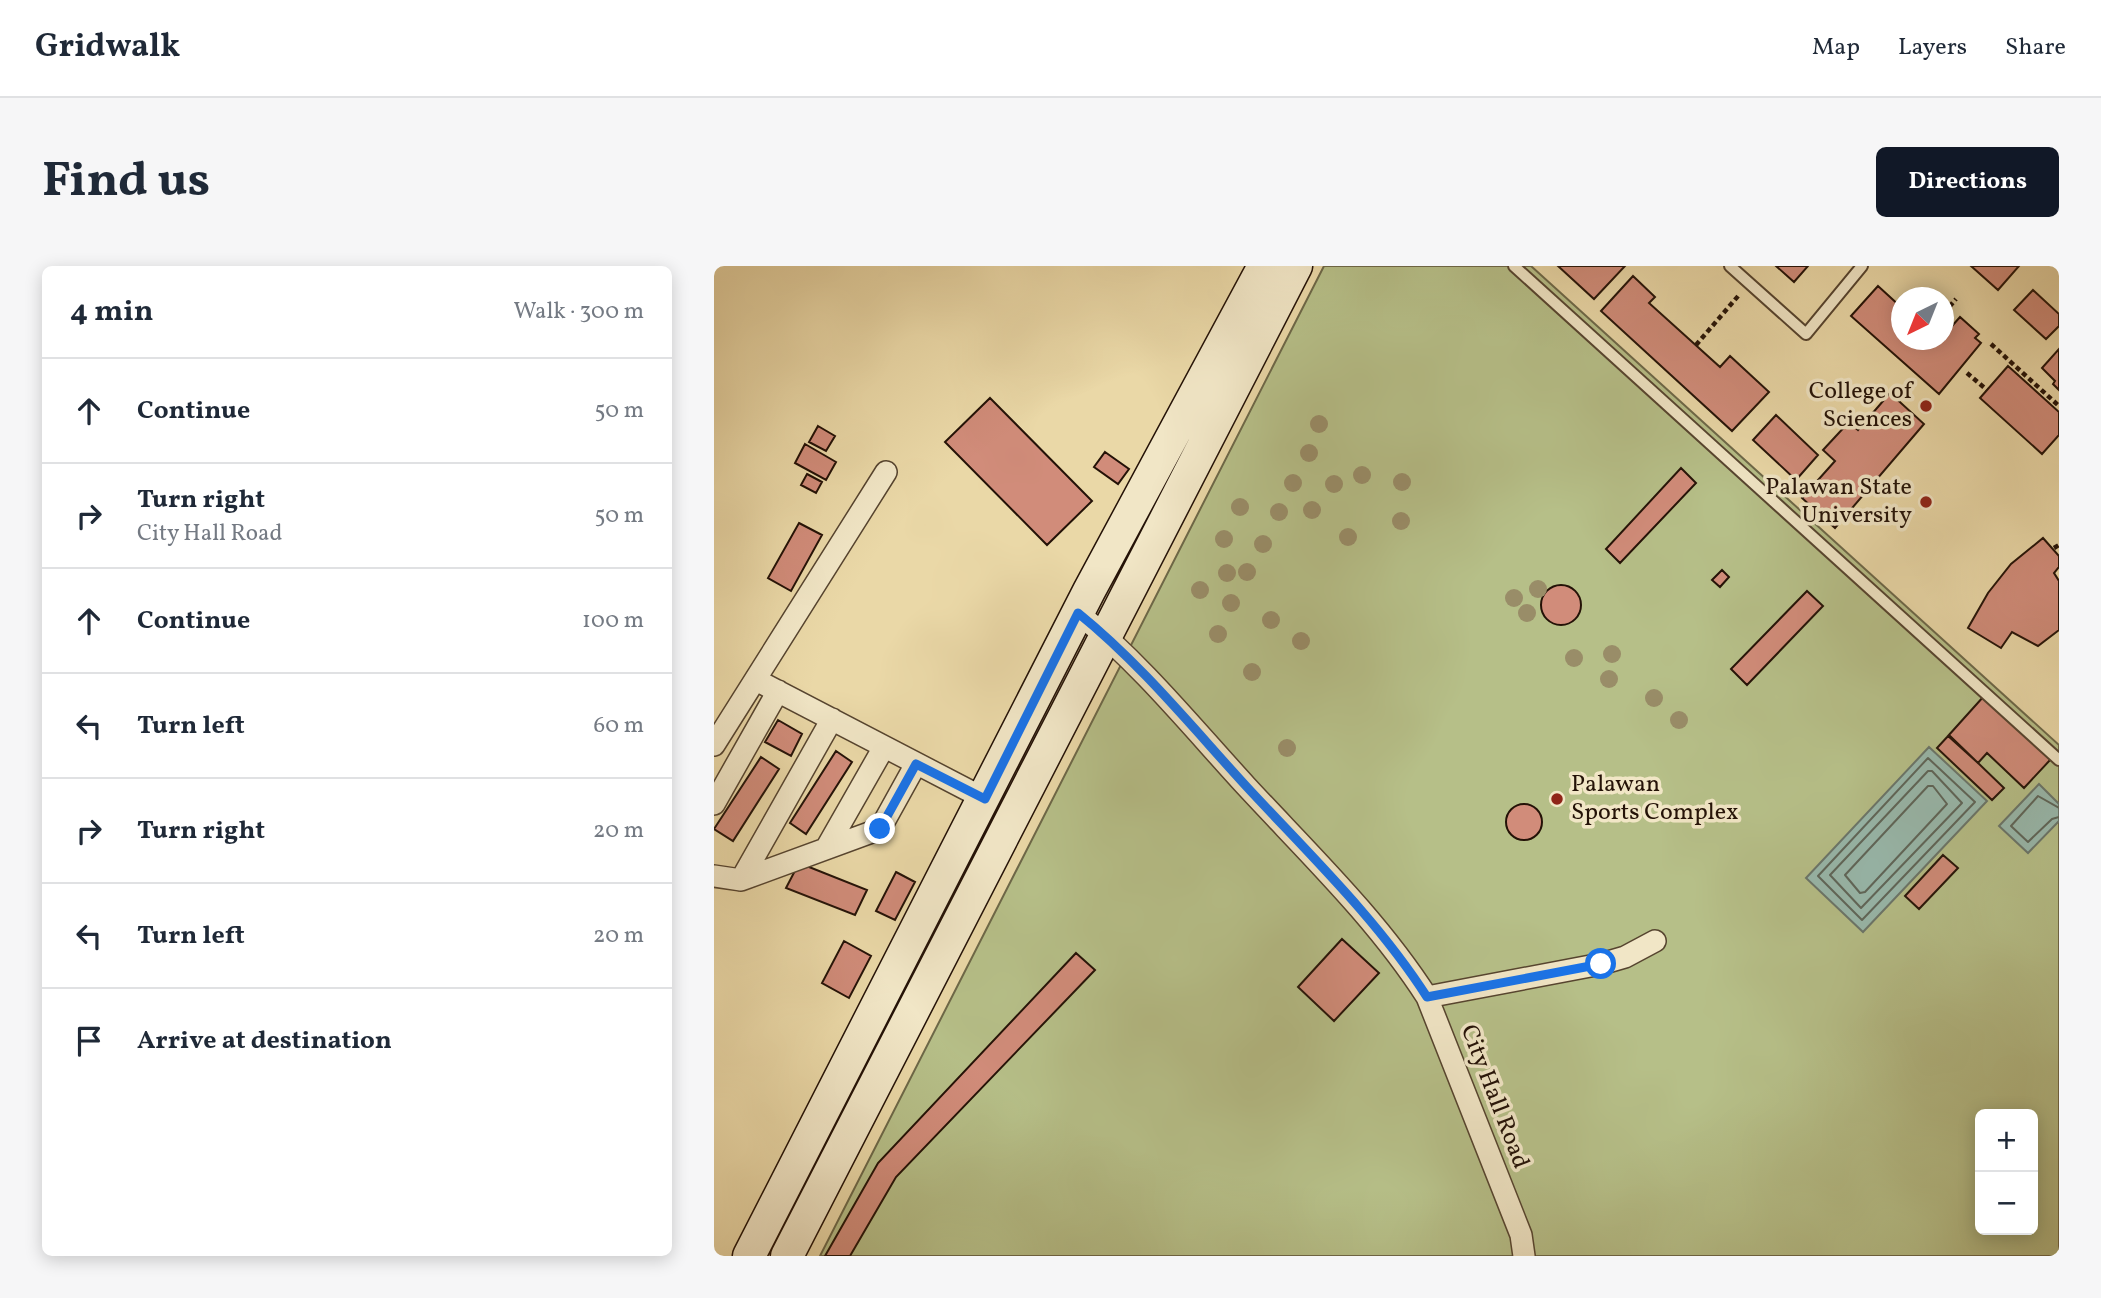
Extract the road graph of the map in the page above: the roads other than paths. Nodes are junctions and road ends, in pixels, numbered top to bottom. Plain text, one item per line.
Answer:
1 (1264, 266) edge
2 (1296, 266) edge
3 (1514, 266) edge
4 (1730, 266) edge
5 (1862, 266) edge
6 (886, 472) dead end
7 (1078, 613) junction
8 (1105, 635) junction
9 (756, 680) junction
10 (778, 691) junction
11 (832, 719) junction
12 (714, 745) edge
13 (884, 747) junction
14 (2059, 760) edge
15 (916, 764) junction
16 (985, 799) junction
17 (714, 804) edge
18 (827, 846) junction
19 (714, 876) edge
20 (741, 880) junction
21 (1655, 941) dead end
22 (1427, 997) junction
23 (749, 1256) edge
24 (787, 1256) edge
25 (1524, 1256) edge

1 - 7 street
2 - 8 street
3 - 14 lane
4 - 5 lane
6 - 9 street
7 - 8 street, City Hall Road
7 - 16 street
8 - 22 street, City Hall Road
8 - 24 street
9 - 10 street
9 - 12 street
10 - 11 street
10 - 17 street
11 - 13 street
11 - 20 street
13 - 15 street
13 - 18 street
15 - 16 street
15 - 18 street
16 - 23 street
18 - 20 street
19 - 20 street
21 - 22 street
22 - 25 street, City Hall Road

